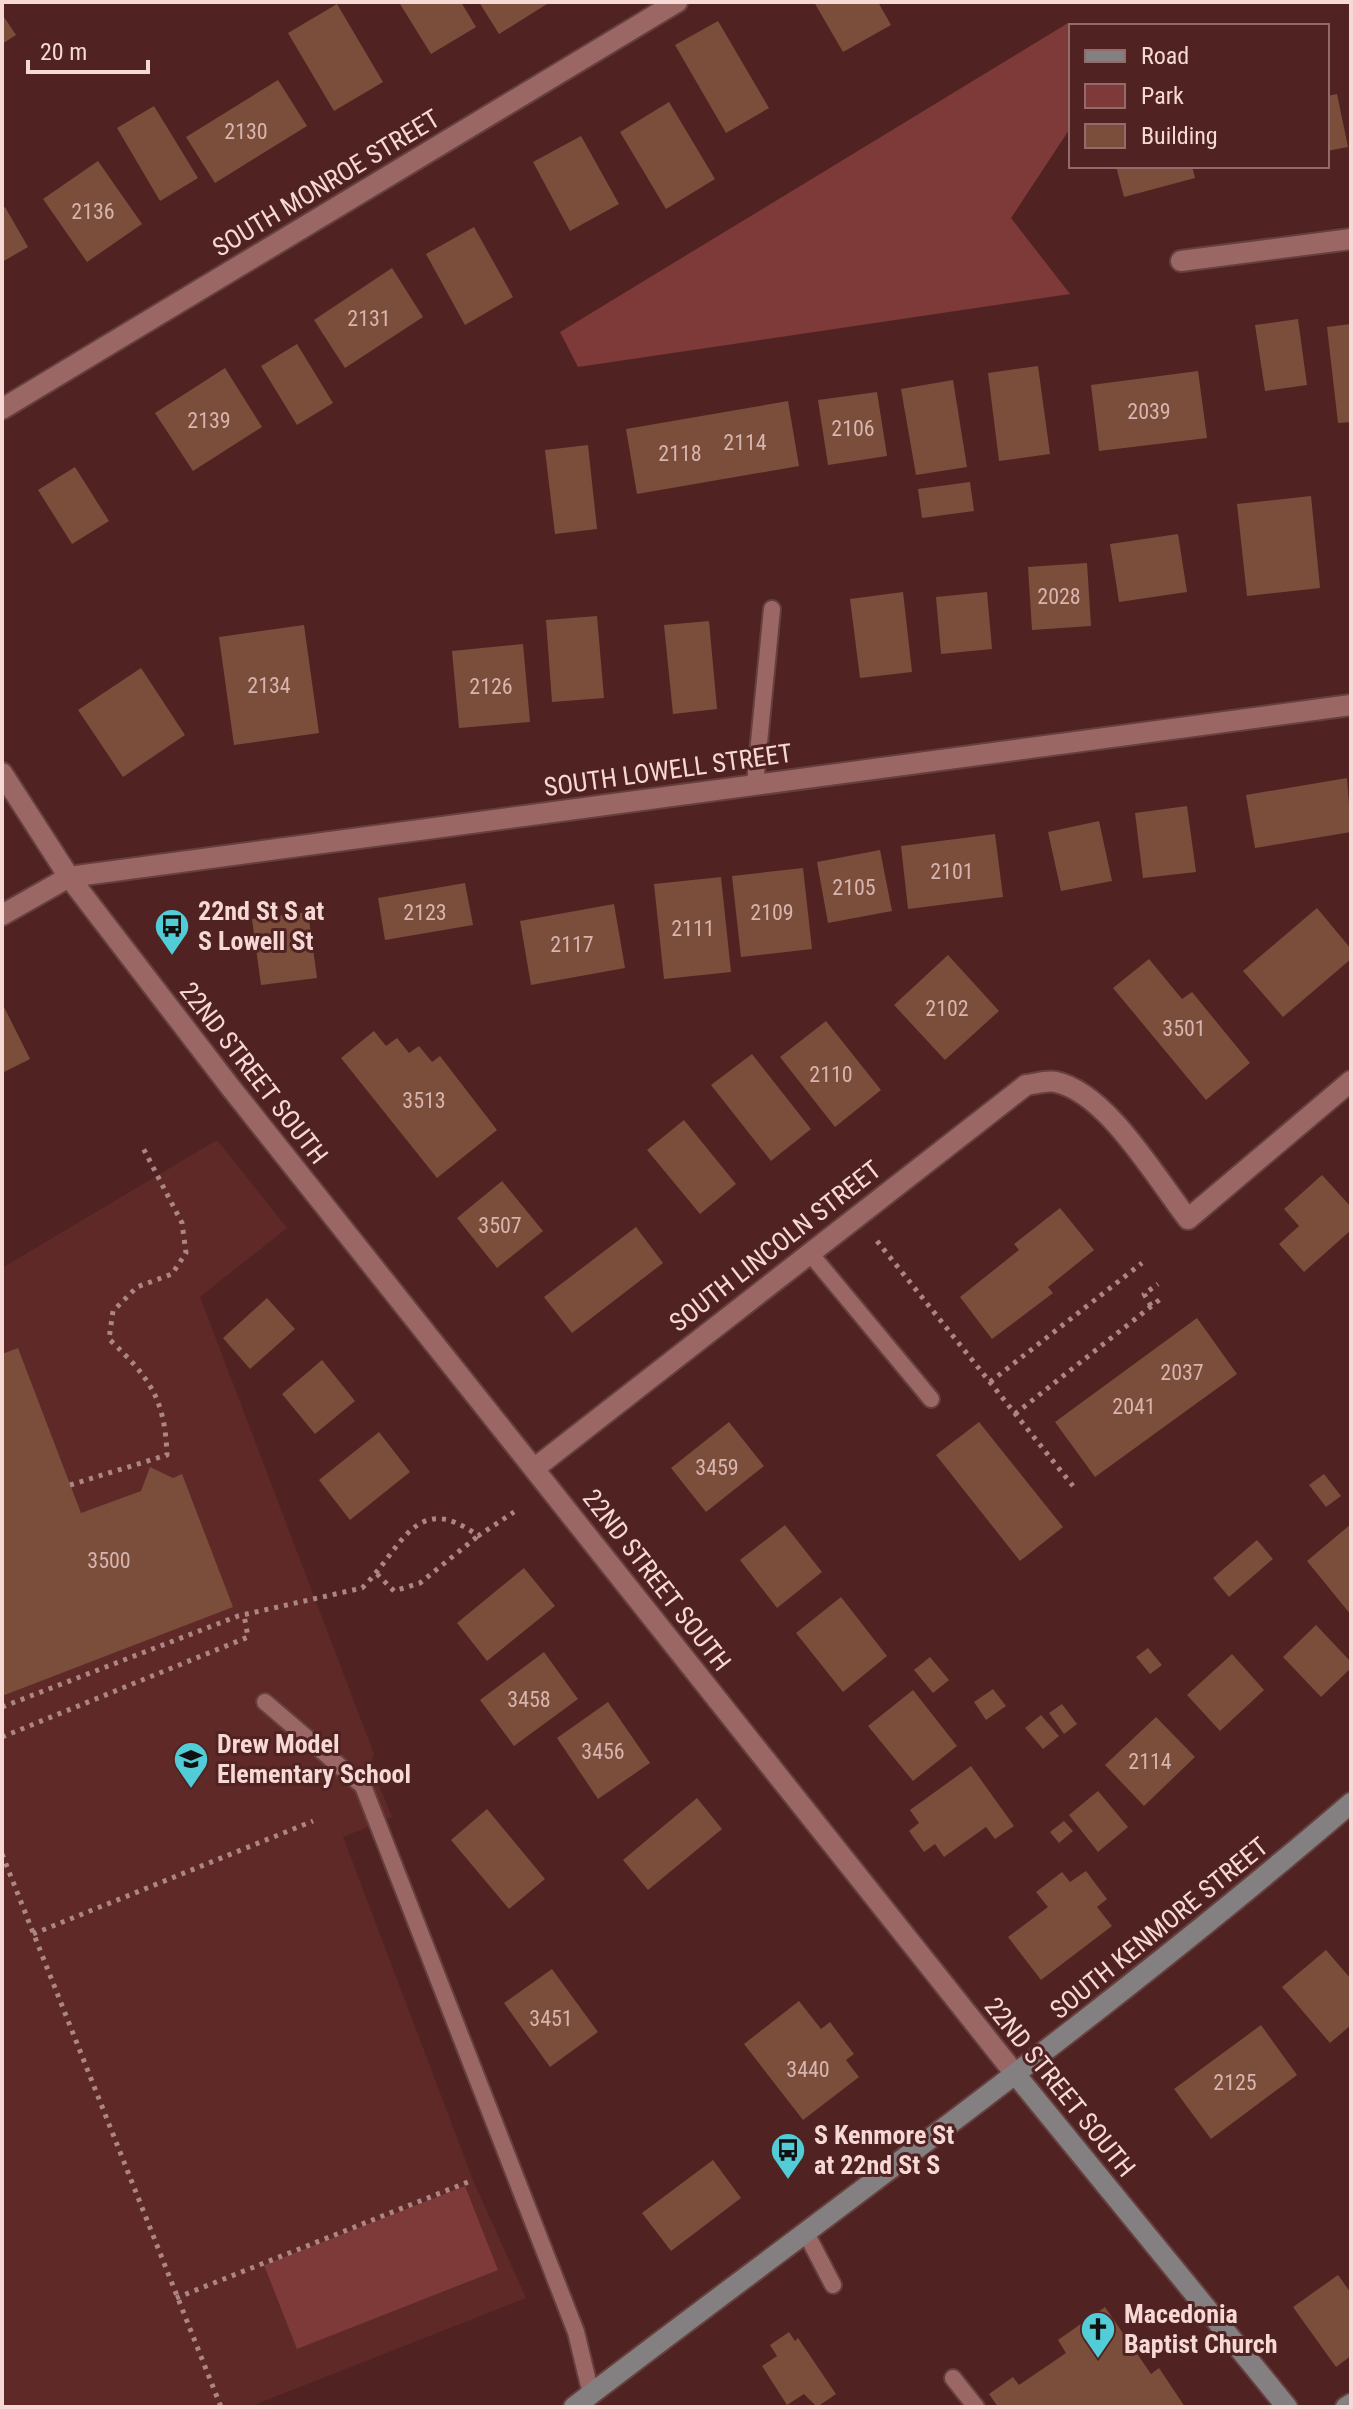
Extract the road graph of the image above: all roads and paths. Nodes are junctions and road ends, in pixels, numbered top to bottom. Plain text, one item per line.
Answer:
1 (677, 2) edge
2 (1351, 239) edge
3 (1181, 261) dead end
4 (2, 409) edge
5 (772, 609) dead end
6 (1351, 705) edge
7 (2, 773) edge
8 (755, 784) junction
9 (69, 877) junction
10 (2, 915) edge
11 (1351, 1081) edge
12 (141, 1144) dead end
13 (877, 1241) dead end
14 (809, 1252) junction
15 (1142, 1263) dead end
16 (1158, 1284) dead end
17 (1163, 1297) dead end
18 (1151, 1306) junction
19 (990, 1382) junction
20 (931, 1399) dead end
21 (1015, 1414) junction
22 (535, 1468) junction
23 (70, 1485) dead end
24 (1073, 1486) dead end
25 (514, 1512) dead end
26 (478, 1536) junction
27 (377, 1574) junction
28 (244, 1615) junction
29 (265, 1702) dead end
30 (2, 1707) edge
31 (2, 1737) edge
32 (1351, 1803) edge
33 (313, 1821) dead end
34 (2, 1854) edge
35 (33, 1934) junction
36 (1016, 2075) junction
37 (473, 2180) dead end
38 (806, 2233) junction
39 (833, 2285) dead end
40 (176, 2298) junction
41 (953, 2378) dead end
42 (594, 2400) edge
43 (221, 2407) edge
44 (574, 2407) edge
45 (976, 2407) edge
46 (1287, 2407) edge

1 - 4 street, SOUTH MONROE STREET
2 - 3 street
5 - 8 lane
6 - 8 street, SOUTH LOWELL STREET
7 - 9 street, 22ND STREET SOUTH
8 - 9 street, SOUTH LOWELL STREET
9 - 10 street, SOUTH LOWELL STREET
9 - 22 street, 22ND STREET SOUTH
11 - 14 street, SOUTH LINCOLN STREET
12 - 23 path
13 - 19 path
14 - 20 lane
14 - 22 street, SOUTH LINCOLN STREET
15 - 19 path
16 - 18 path
17 - 18 path
18 - 21 path
19 - 21 path
21 - 24 path
22 - 36 street, 22ND STREET SOUTH
25 - 26 path
26 - 27 path
26 - 27 path
27 - 28 path
28 - 30 path
28 - 31 path
29 - 42 lane
32 - 36 street, SOUTH KENMORE STREET
33 - 35 path
34 - 35 path
35 - 40 path
36 - 38 street, SOUTH KENMORE STREET
36 - 46 street, 22ND STREET SOUTH
37 - 40 path
38 - 39 lane
38 - 42 street, SOUTH KENMORE STREET
40 - 43 path
41 - 45 lane
42 - 44 street, SOUTH KENMORE STREET

